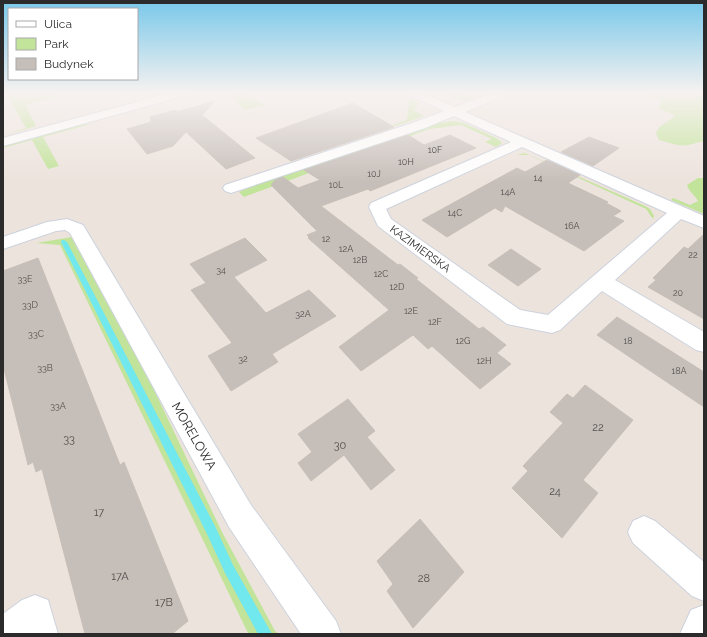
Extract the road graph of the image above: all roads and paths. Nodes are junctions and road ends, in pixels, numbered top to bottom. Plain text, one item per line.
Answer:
1 (74, 123) edge
2 (426, 123) edge
3 (480, 123) edge
4 (3, 142) edge
5 (522, 142) junction
6 (231, 188) dead end
7 (679, 212) junction
8 (704, 223) edge
9 (3, 243) edge
10 (601, 281) junction
11 (704, 343) edge
12 (644, 532) dead end
13 (704, 584) edge
14 (704, 623) edge
15 (5, 634) edge
16 (40, 634) edge
17 (324, 634) edge
18 (698, 634) edge

1 - 4 street
2 - 6 street
3 - 5 street
5 - 7 street
5 - 10 street, KAZIMIERSKA
7 - 8 street
7 - 10 street, KAZIMIERSKA
9 - 17 street, MORELOWA
10 - 11 street
12 - 13 street
14 - 18 street
15 - 16 street

